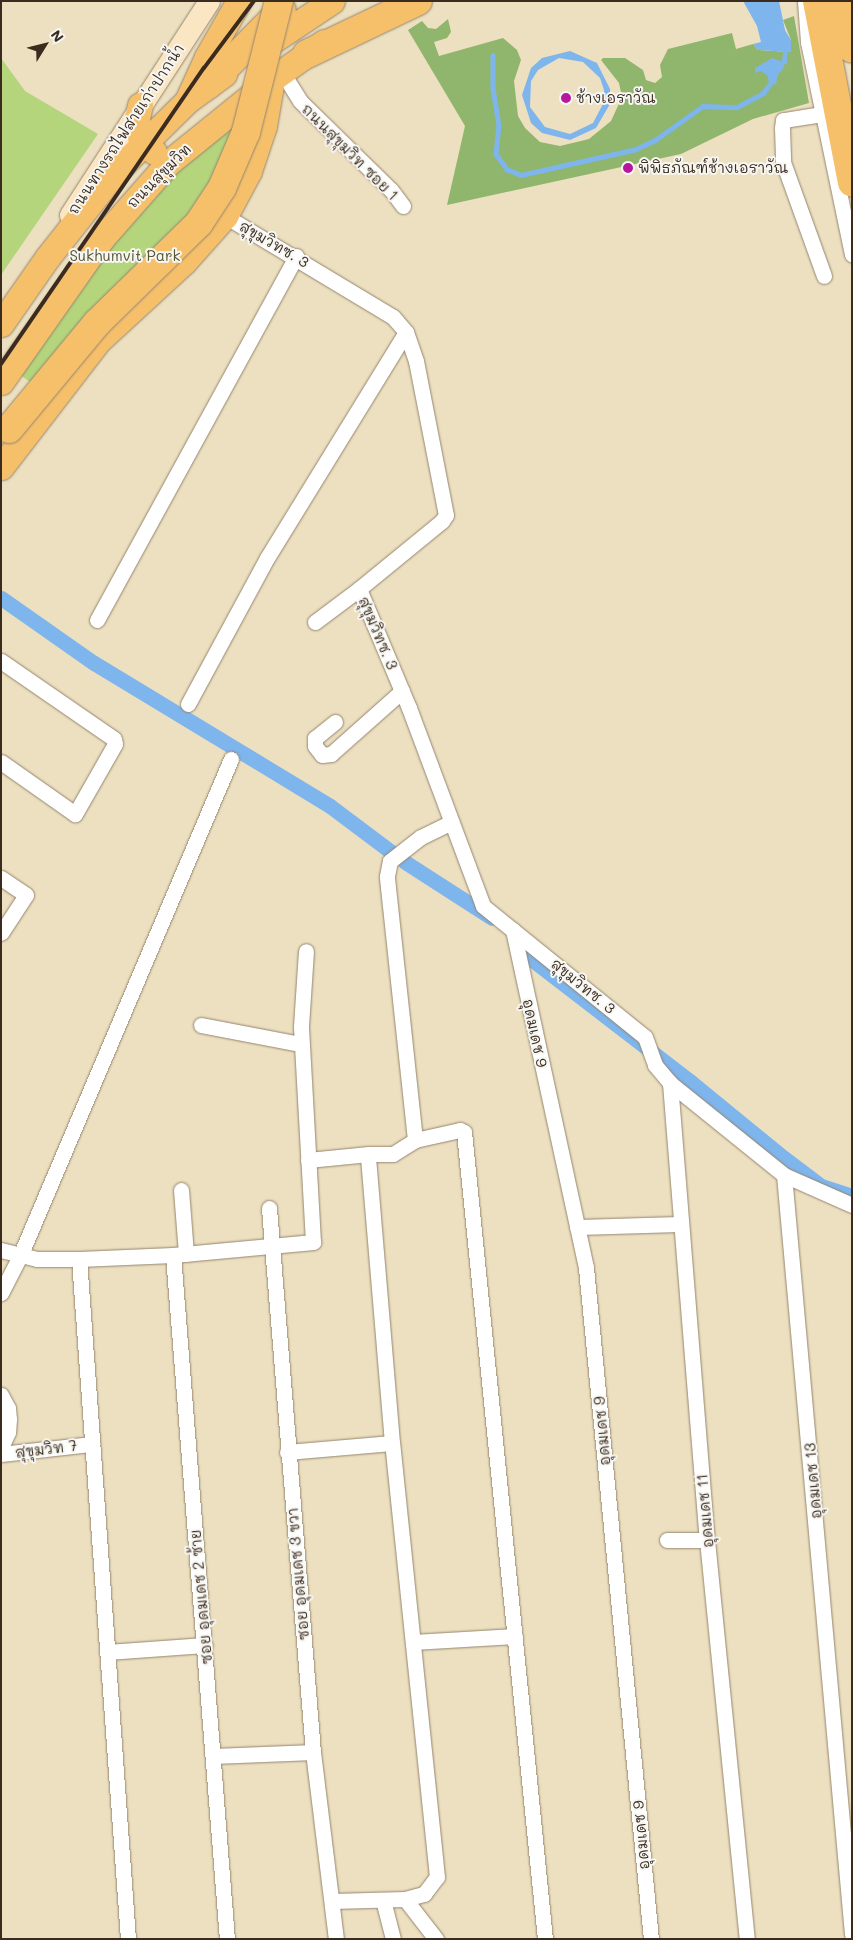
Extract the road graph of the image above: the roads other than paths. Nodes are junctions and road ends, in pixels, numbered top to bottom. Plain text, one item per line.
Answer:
1 (209, 1) edge
2 (239, 1) edge
3 (278, 1) edge
4 (291, 1) edge
5 (332, 1) edge
6 (390, 1) edge
7 (418, 1) edge
8 (805, 1) edge
9 (817, 1) edge
10 (840, 1) edge
11 (852, 50) edge
12 (307, 54) junction
13 (277, 76) junction
14 (197, 93) junction
15 (140, 105) junction
16 (822, 114) junction
17 (144, 142) junction
18 (168, 163) junction
19 (851, 181) edge
20 (403, 206) dead end
21 (224, 216) junction
22 (852, 254) edge
23 (296, 256) junction
24 (47, 258) junction
25 (824, 276) dead end
26 (1, 324) edge
27 (406, 332) junction
28 (1, 382) edge
29 (5, 434) edge
30 (1, 467) edge
31 (359, 589) junction
32 (98, 620) dead end
33 (315, 622) dead end
34 (1, 661) edge
35 (402, 691) junction
36 (188, 704) dead end
37 (335, 722) dead end
38 (231, 759) dead end
39 (1, 762) edge
40 (452, 822) junction
41 (1, 878) edge
42 (1, 933) edge
43 (514, 935) junction
44 (306, 950) dead end
45 (201, 1024) dead end
46 (301, 1044) junction
47 (670, 1083) junction
48 (415, 1140) junction
49 (369, 1154) junction
50 (308, 1160) junction
51 (784, 1175) junction
52 (180, 1190) dead end
53 (852, 1205) edge
54 (269, 1208) dead end
55 (680, 1224) junction
56 (577, 1227) junction
57 (270, 1246) junction
58 (1, 1250) edge
59 (179, 1254) junction
60 (20, 1256) junction
61 (78, 1259) junction
62 (1, 1294) edge
63 (1, 1395) edge
64 (392, 1443) junction
65 (92, 1444) junction
66 (1, 1448) edge
67 (287, 1452) junction
68 (1, 1454) edge
69 (668, 1540) dead end
70 (707, 1540) junction
71 (514, 1636) junction
72 (413, 1642) junction
73 (206, 1645) junction
74 (107, 1652) junction
75 (312, 1752) junction
76 (214, 1756) junction
77 (405, 1899) junction
78 (383, 1900) junction
79 (332, 1901) junction
80 (851, 1919) edge
81 (852, 1934) edge
82 (128, 1939) edge
83 (227, 1939) edge
84 (336, 1939) edge
85 (392, 1939) edge
86 (436, 1939) edge
87 (545, 1939) edge
88 (651, 1939) edge
89 (747, 1939) edge

1 - 15 main road, ถนนทางรถไฟสายเก่าปากน้ำ
2 - 14 highway
3 - 29 highway, bridge
4 - 14 highway
5 - 14 highway
6 - 12 highway, ถนนสุขุมวิท
7 - 12 highway
8 - 16 street
9 - 19 highway
10 - 11 highway
12 - 13 highway, ถนนสุขุมวิท
13 - 18 highway, ถนนสุขุมวิท
13 - 20 street, ถนนสุขุมวิท ซอย 1
13 - 21 highway
14 - 17 highway
15 - 17 highway
15 - 24 main road, ถนนทางรถไฟสายเก่าปากน้ำ
16 - 22 street
16 - 25 street
17 - 18 highway
17 - 24 highway
18 - 28 highway, ถนนสุขุมวิท
21 - 23 street, สุขุมวิทซ. 3
21 - 30 highway
23 - 27 street, สุขุมวิทซ. 3
23 - 32 street
24 - 26 highway
27 - 31 street, สุขุมวิทซ. 3
27 - 36 street
31 - 33 street
31 - 35 street, สุขุมวิทซ. 3
34 - 39 street
35 - 37 street
35 - 40 street, สุขุมวิทซ. 3
38 - 60 street
40 - 43 street, สุขุมวิทซ. 3
40 - 48 street
41 - 42 street
43 - 47 street, สุขุมวิทซ. 3
43 - 56 street, อุดมเดช 9
44 - 46 street
45 - 46 street
46 - 50 street
47 - 51 street
47 - 55 street, อุดมเดช 11
48 - 49 street
48 - 71 street
49 - 50 street
49 - 64 street
50 - 57 street
51 - 53 street
51 - 80 street, อุดมเดช 13
52 - 59 street, ซอย อุดมเดช 2 ซ้าย
54 - 57 street, ซอย อุดมเดช 3 ขวา
55 - 56 street
55 - 70 street, อุดมเดช 11
56 - 88 street, อุดมเดช 9
57 - 59 street
57 - 67 street, ซอย อุดมเดช 3 ขวา
58 - 60 street
59 - 61 street
59 - 73 street, ซอย อุดมเดช 2 ซ้าย
60 - 61 street
60 - 62 street
61 - 65 street
63 - 66 street
64 - 67 street
64 - 72 street
65 - 68 street, สุขุมวิท 7
65 - 74 street
67 - 75 street, ซอย อุดมเดช 3 ขวา
69 - 70 street
70 - 89 street, อุดมเดช 11
71 - 72 street
71 - 87 street
72 - 77 street
73 - 74 street
73 - 76 street, ซอย อุดมเดช 2 ซ้าย
74 - 82 street
75 - 76 street
75 - 79 street, ซอย อุดมเดช 3 ขวา
76 - 83 street, ซอย อุดมเดช 2 ซ้าย
77 - 78 street
77 - 86 street
78 - 79 street
78 - 85 street
79 - 84 street, ซอย อุดมเดช 3 ขวา
80 - 81 street, อุดมเดช 13

